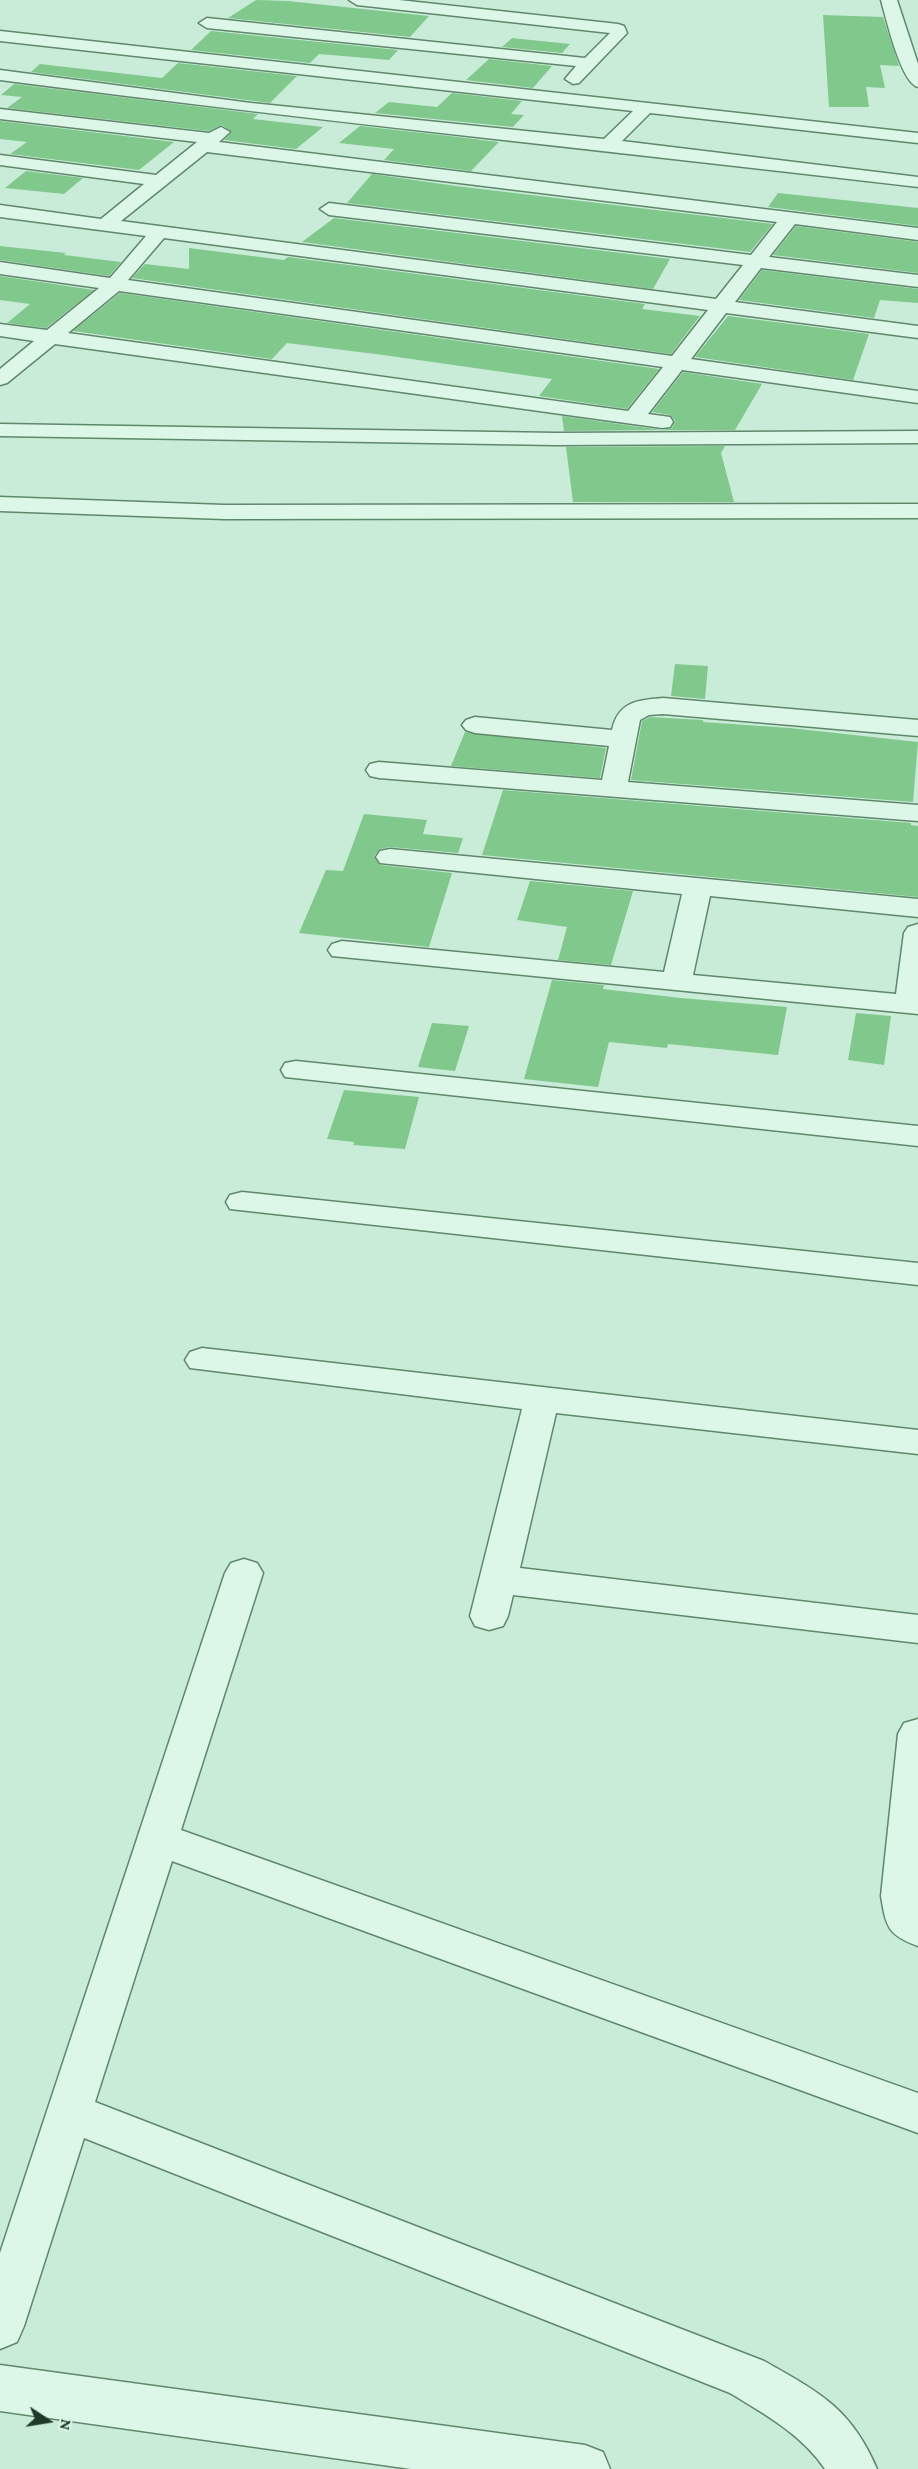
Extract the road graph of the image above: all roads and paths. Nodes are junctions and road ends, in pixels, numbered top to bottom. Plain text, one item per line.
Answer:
1 (357, 0) edge
2 (891, 7) edge
3 (222, 11) dead end
4 (909, 14) dead end
5 (207, 23) junction
6 (0, 36) edge
7 (910, 49) edge
8 (166, 53) junction
9 (590, 63) junction
10 (0, 75) edge
11 (918, 82) edge
12 (555, 97) junction
13 (251, 108) junction
14 (646, 108) junction
15 (0, 114) edge
16 (918, 138) edge
17 (209, 142) junction
18 (608, 145) junction
19 (391, 150) dead end
20 (0, 160) edge
21 (372, 167) junction
22 (159, 181) junction
23 (918, 182) edge
24 (329, 209) junction
25 (0, 211) edge
26 (790, 218) junction
27 (106, 224) junction
28 (159, 232) junction
29 (918, 234) edge
30 (290, 248) junction
31 (758, 262) junction
32 (0, 268) edge
33 (918, 281) edge
34 (114, 285) junction
35 (719, 306) junction
36 (0, 330) edge
37 (918, 332) edge
38 (49, 337) junction
39 (679, 363) junction
40 (0, 379) edge
41 (918, 397) edge
42 (634, 418) junction
43 (0, 430) edge
44 (918, 437) edge
45 (733, 438) junction
46 (0, 504) edge
47 (918, 511) edge
48 (918, 715) edge
49 (868, 724) junction
50 (475, 725) dead end
51 (918, 728) edge
52 (622, 739) junction
53 (379, 770) dead end
54 (614, 788) junction
55 (918, 813) edge
56 (390, 857) dead end
57 (698, 887) junction
58 (918, 908) edge
59 (918, 933) edge
60 (342, 950) dead end
61 (676, 983) junction
62 (914, 1004) edge
63 (296, 1070) dead end
64 (918, 1136) edge
65 (242, 1202) dead end
66 (918, 1274) edge
67 (201, 1360) dead end
68 (542, 1399) junction
69 (918, 1442) edge
70 (244, 1573) dead end
71 (496, 1579) junction
72 (489, 1616) dead end
73 (918, 1629) edge
74 (918, 1734) edge
75 (158, 1839) junction
76 (918, 1928) edge
77 (70, 2112) junction
78 (918, 2113) edge
79 (0, 2326) edge
80 (0, 2388) edge
81 (585, 2469) edge
82 (852, 2469) edge

1 - 9 street
2 - 4 street
2 - 7 street
3 - 5 street
5 - 8 street
5 - 9 street
6 - 8 street
7 - 11 street
8 - 12 street
9 - 12 street
10 - 13 street
12 - 14 street
13 - 17 street
13 - 18 street
14 - 16 street
14 - 18 street
15 - 17 street
17 - 21 street
17 - 22 street
18 - 23 street
19 - 21 street
20 - 22 street
21 - 24 street
21 - 26 street
22 - 27 street
24 - 30 street
24 - 31 street
25 - 27 street
26 - 29 street
26 - 31 street
27 - 28 street
28 - 30 street
28 - 34 street
30 - 35 street
31 - 33 street
31 - 35 street
32 - 34 street
34 - 38 street
34 - 39 street
35 - 37 street
35 - 39 street
36 - 38 street
38 - 40 street
38 - 42 street
39 - 41 street
39 - 42 street
42 - 45 street
43 - 45 street
44 - 45 street
46 - 47 street
48 - 49 street
49 - 51 street
49 - 52 street
50 - 52 street
52 - 54 street
53 - 54 street
54 - 55 street
56 - 57 street
57 - 58 street
57 - 61 street
59 - 62 street
60 - 61 street
61 - 62 street
63 - 64 street
65 - 66 street
67 - 68 street
68 - 69 street
68 - 71 street
70 - 75 street
71 - 72 street
71 - 73 street
74 - 76 street
75 - 77 street
75 - 78 street
77 - 79 street
77 - 82 street
80 - 81 street

